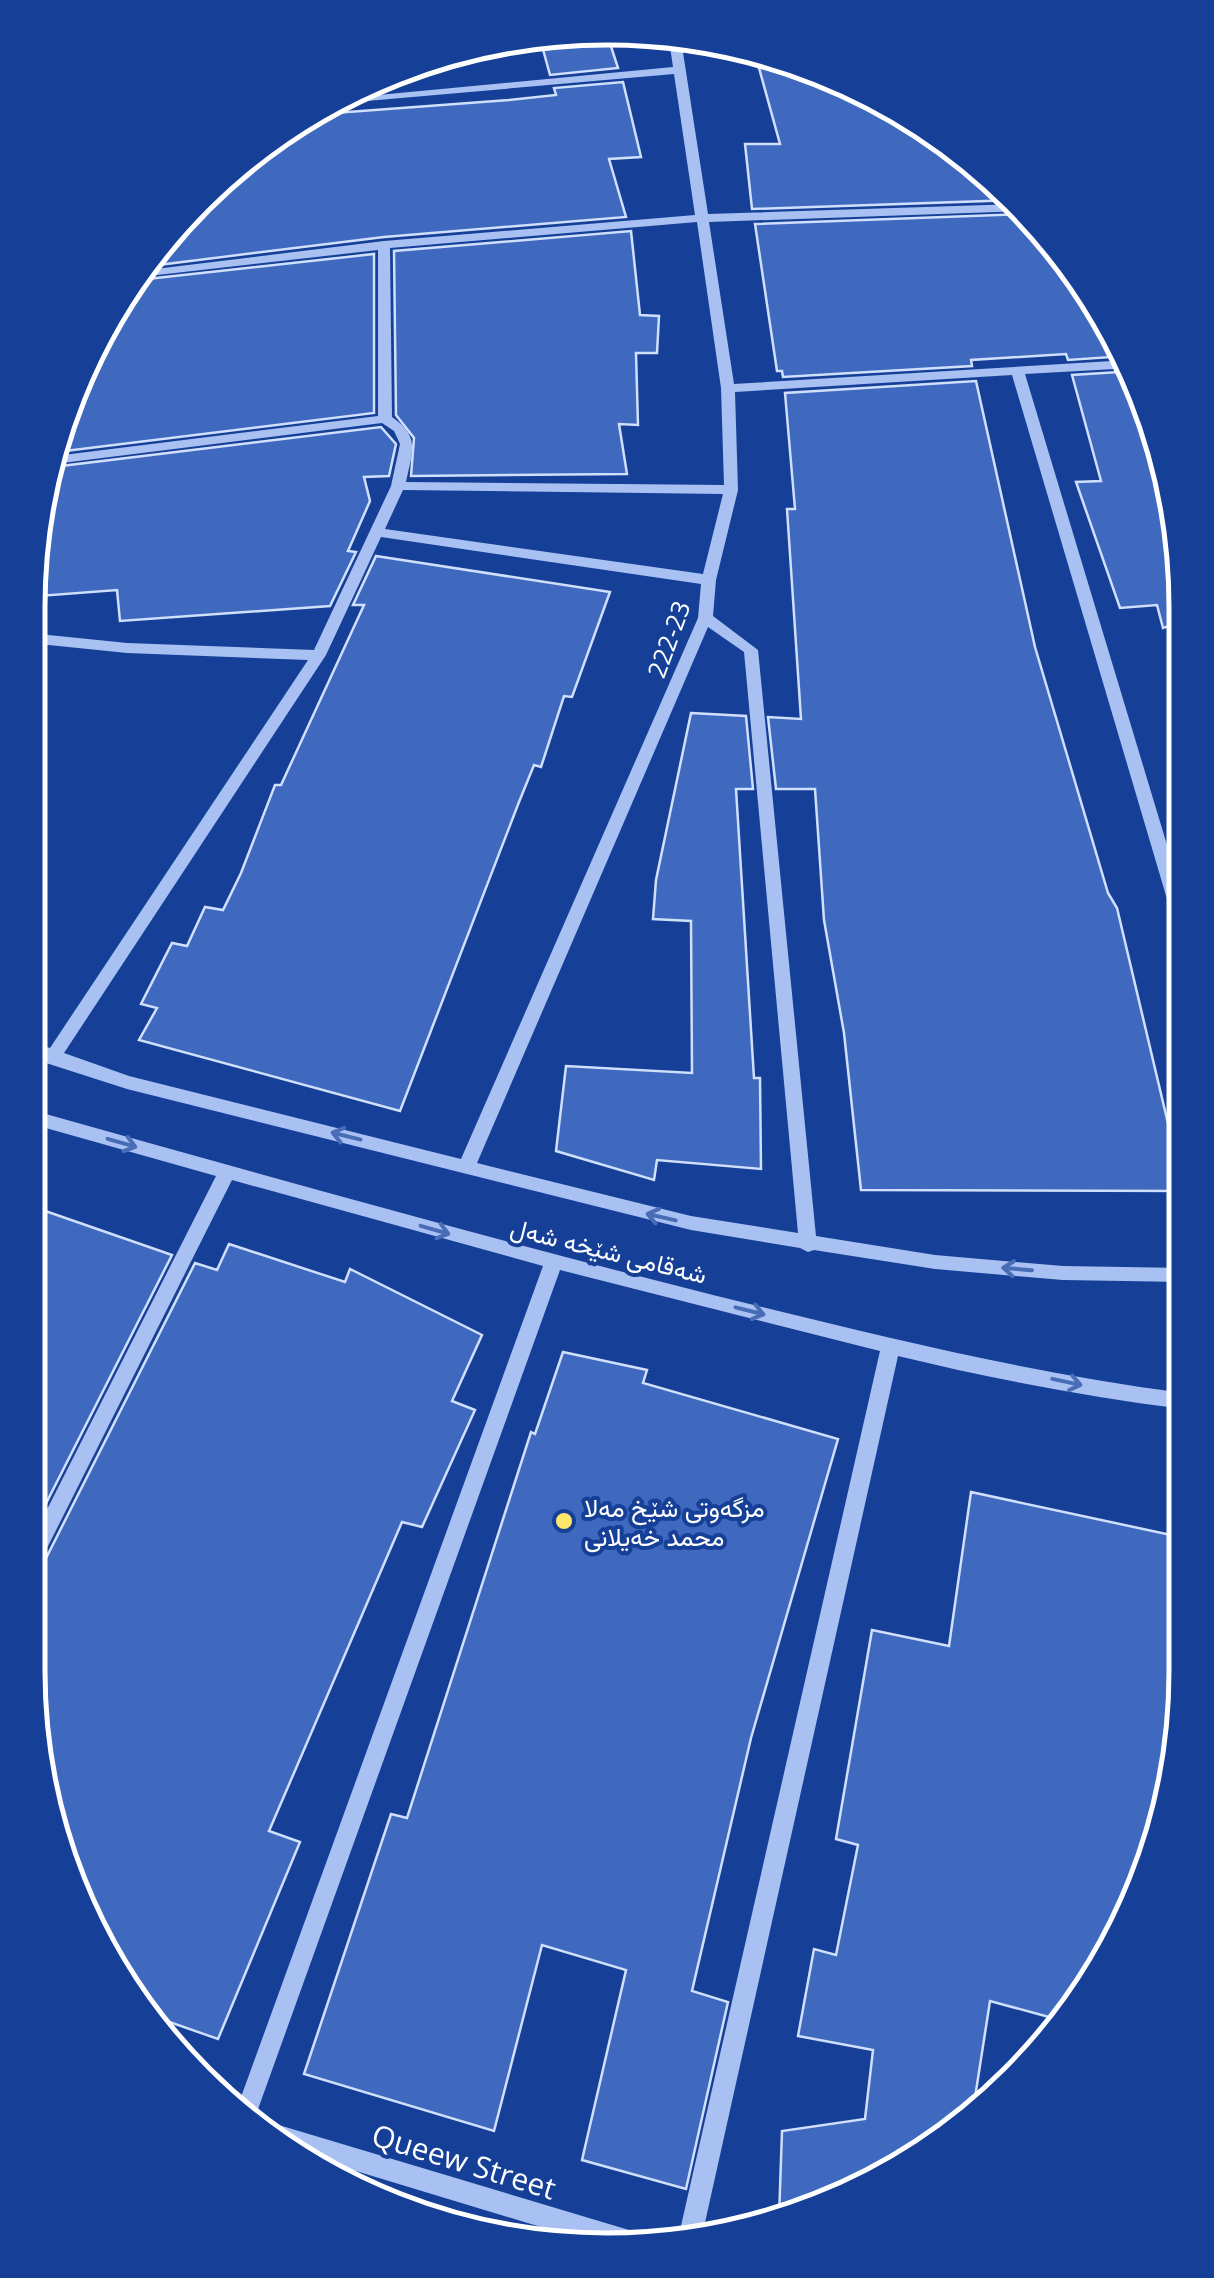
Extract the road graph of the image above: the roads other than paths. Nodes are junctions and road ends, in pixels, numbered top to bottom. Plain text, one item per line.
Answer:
1 (677, 50) edge
2 (680, 70) junction
3 (366, 99) edge
4 (1003, 209) edge
5 (704, 218) junction
6 (384, 245) junction
7 (156, 272) edge
8 (1114, 365) edge
9 (1017, 370) junction
10 (728, 388) junction
11 (385, 419) junction
12 (65, 458) edge
13 (398, 486) junction
14 (731, 490) junction
15 (376, 532) junction
16 (708, 580) junction
17 (705, 618) junction
18 (45, 640) edge
19 (319, 656) junction
20 (1169, 879) edge
21 (45, 1055) edge
22 (52, 1058) junction
23 (45, 1121) edge
24 (467, 1166) junction
25 (227, 1172) junction
26 (808, 1245) junction
27 (553, 1263) junction
28 (1169, 1275) edge
29 (892, 1346) junction
30 (1169, 1399) edge
31 (45, 1532) edge
32 (249, 2104) edge
33 (306, 2145) edge
34 (693, 2226) edge
35 (598, 2233) edge

1 - 2 street, 222-23
2 - 3 street
2 - 5 street, 222-23
4 - 5 street
5 - 6 street
5 - 10 street, 222-23
6 - 7 street
6 - 11 street
8 - 9 street
9 - 10 street
9 - 20 street
10 - 14 street, 222-23
11 - 12 street
11 - 13 street
13 - 14 street
13 - 15 street
14 - 16 street, 222-23
15 - 16 street
15 - 19 street
16 - 17 street, 222-23
17 - 24 street, 222-23
17 - 26 street
18 - 19 street
19 - 22 street
21 - 22 street, شەقامی شێخه‌ شه‌ل
24 -> 22 street, شەقامی شێخه‌ شه‌ل
23 -> 25 street, شەقامی شێخه‌ شه‌ل
26 -> 24 street, شەقامی شێخه‌ شه‌ل
25 -> 27 street, شەقامی شێخه‌ شه‌ل
25 - 31 street
28 -> 26 street, شەقامی شێخه‌ شه‌ل
27 -> 29 street, شەقامی شێخه‌ شه‌ل
27 - 32 street
29 -> 30 street, شەقامی شێخه‌ شه‌ل
29 - 34 street
33 - 35 street, Queew Street

